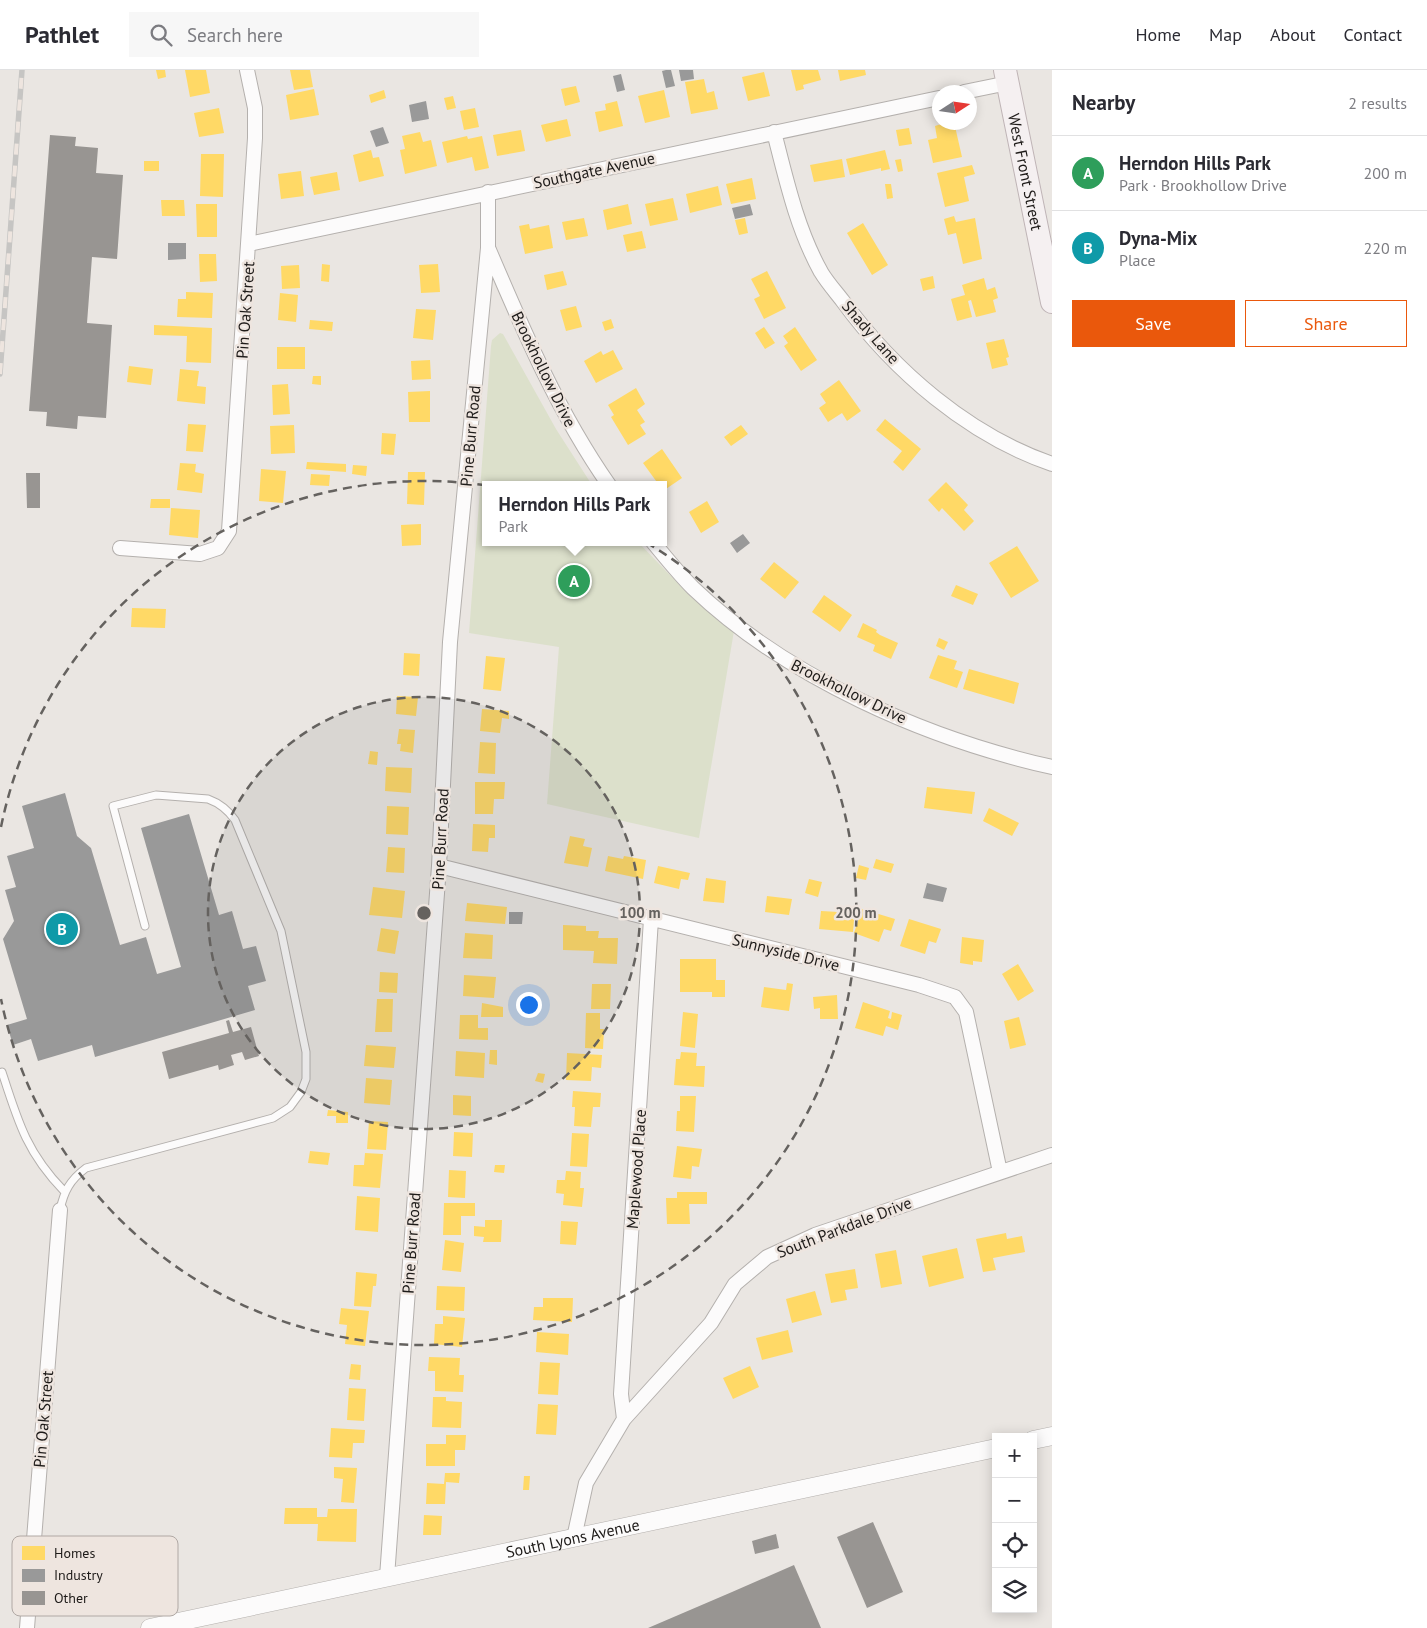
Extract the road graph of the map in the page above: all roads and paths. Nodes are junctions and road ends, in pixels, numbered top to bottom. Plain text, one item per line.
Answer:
1 (247, 70) edge
2 (1007, 77) edge
3 (977, 87) edge
4 (932, 100) edge
5 (774, 132) junction
6 (488, 192) junction
7 (250, 244) junction
8 (488, 248) junction
9 (1052, 302) edge
10 (1052, 464) edge
11 (606, 481) edge
12 (657, 546) edge
13 (120, 548) dead end
14 (1052, 767) edge
15 (439, 866) junction
16 (651, 919) junction
17 (145, 926) dead end
18 (2, 1072) dead end
19 (1052, 1155) edge
20 (1000, 1172) junction
21 (64, 1191) junction
22 (60, 1210) joint
23 (624, 1419) junction
24 (1052, 1436) edge
25 (1037, 1439) edge
26 (992, 1449) edge
27 (34, 1536) edge
28 (574, 1538) junction
29 (387, 1577) junction
30 (150, 1628) edge

1 - 7 street, Pin Oak Street
2 - 3 street
2 - 9 main road, West Front Street
4 - 5 street, Southgate Avenue
5 - 6 street, Southgate Avenue
5 - 10 street, Shady Lane
6 - 7 street, Southgate Avenue
6 - 8 street, Pine Burr Road
7 - 13 street, Pin Oak Street
8 - 11 street, Brookhollow Drive
8 - 15 street, Pine Burr Road
12 - 14 street, Brookhollow Drive
15 - 16 street, Sunnyside Drive
15 - 29 street, Pine Burr Road
16 - 20 street, Sunnyside Drive
16 - 23 street, Maplewood Place
17 - 21 lane
18 - 21 lane
19 - 20 street, South Parkdale Drive
20 - 23 street, South Parkdale Drive
21 - 22 lane
22 - 27 street, Pin Oak Street
23 - 28 street, South Parkdale Drive
24 - 25 street
26 - 28 street, South Lyons Avenue
28 - 29 street, South Lyons Avenue
29 - 30 street, South Lyons Avenue

